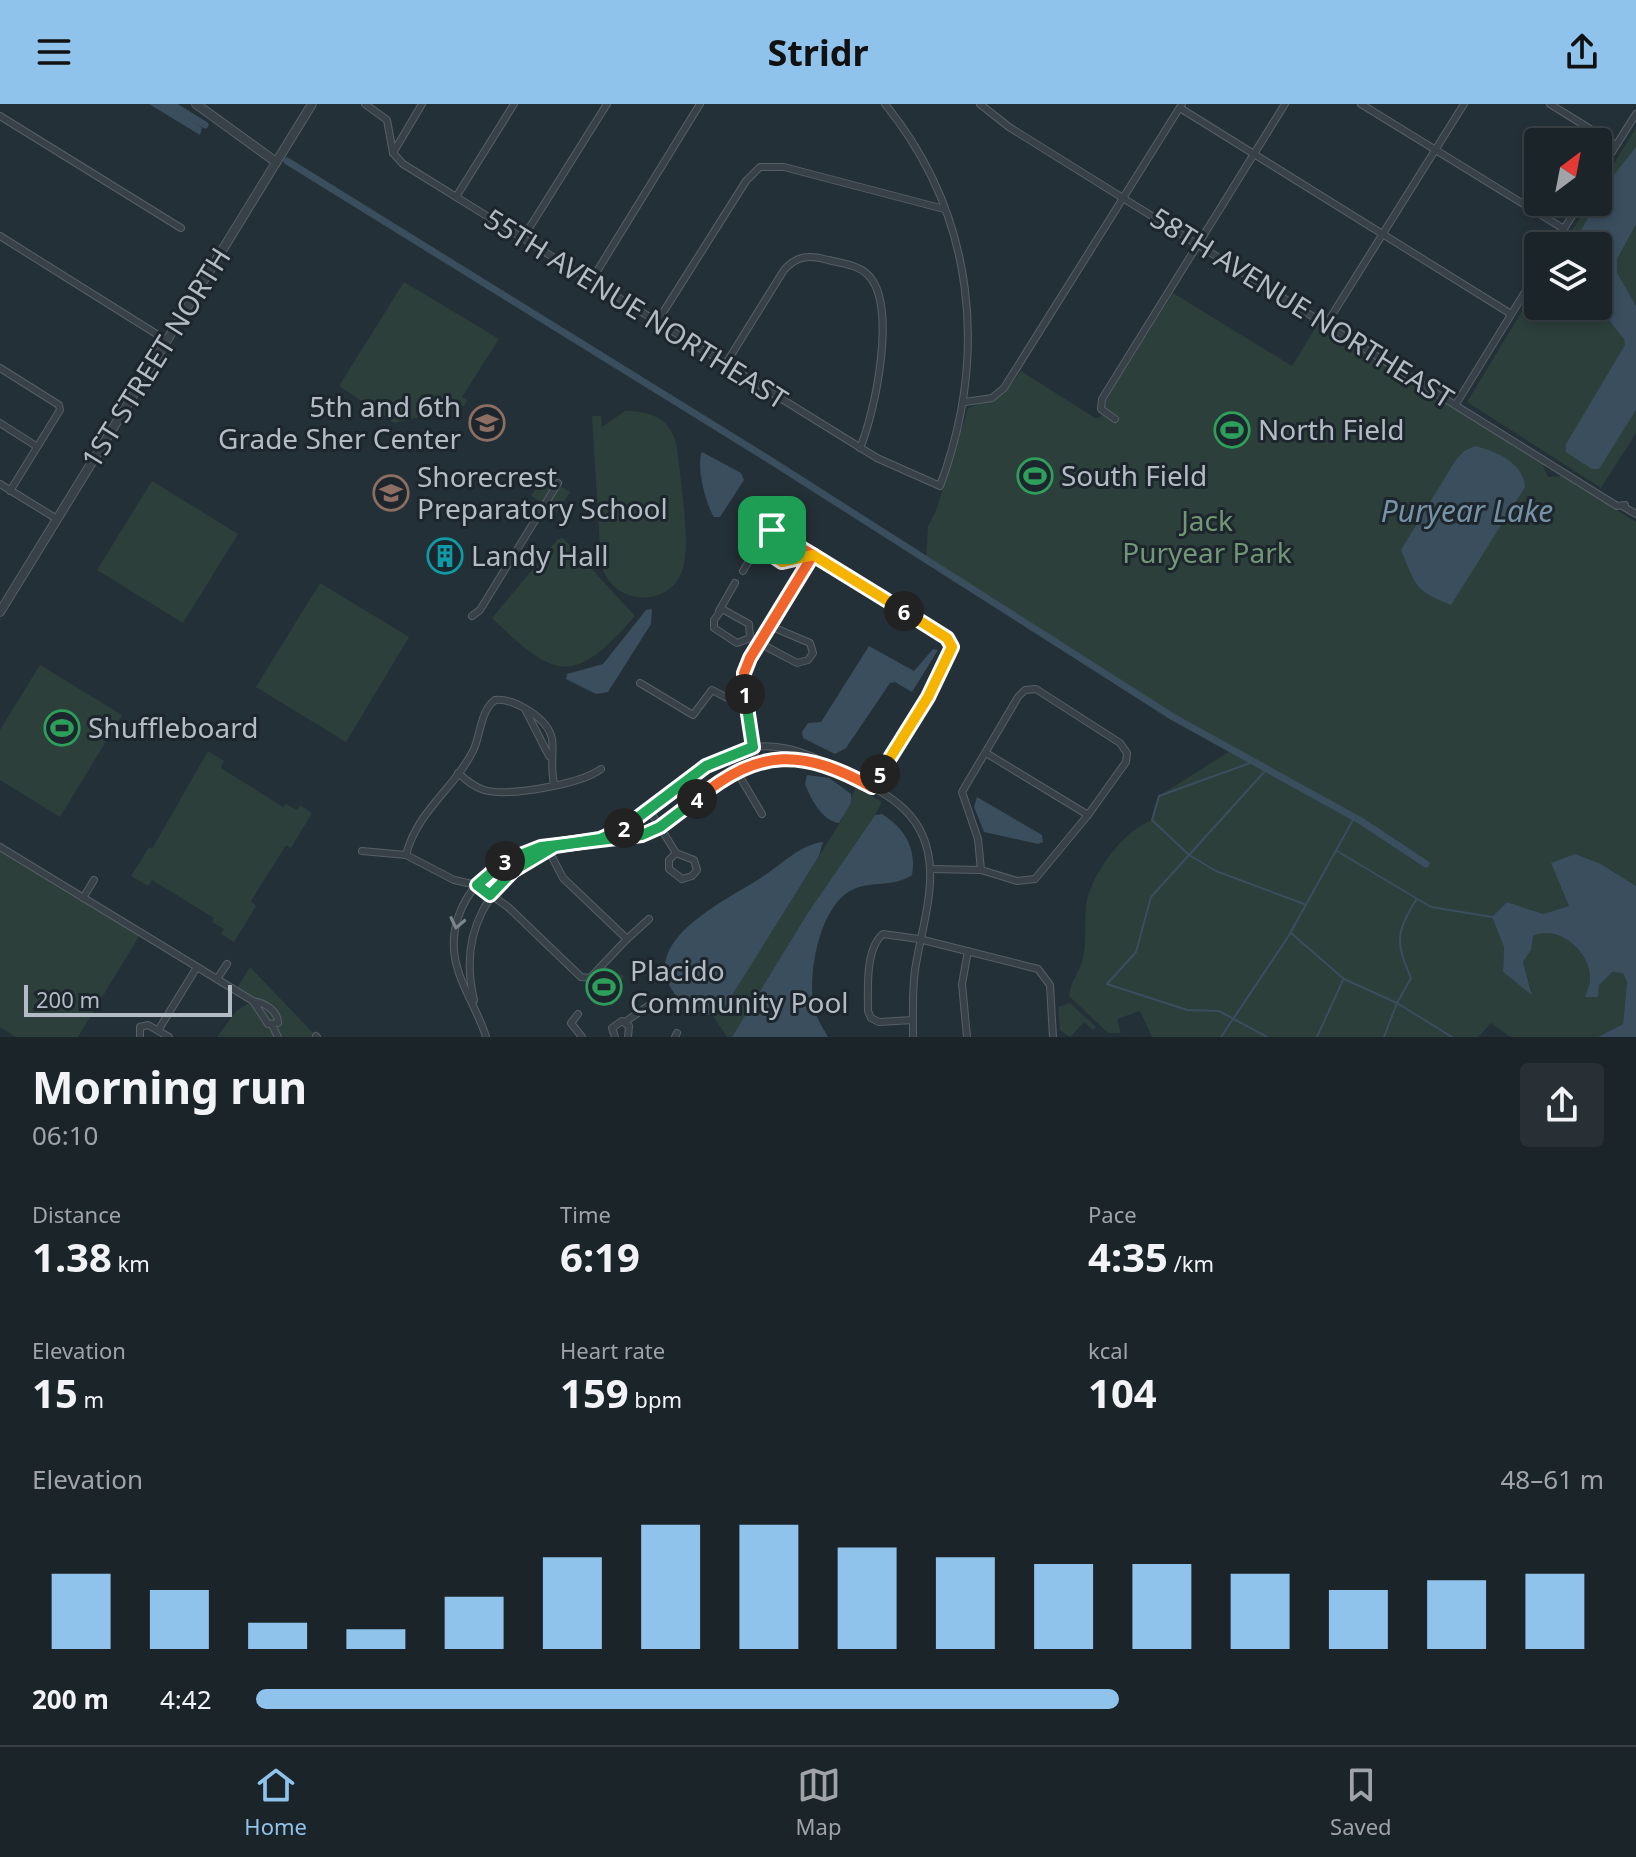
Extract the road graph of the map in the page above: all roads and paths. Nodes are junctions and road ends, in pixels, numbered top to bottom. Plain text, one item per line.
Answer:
1 (196, 104) edge
2 (312, 104) edge
3 (365, 104) edge
4 (422, 104) edge
5 (514, 104) edge
6 (607, 104) edge
7 (700, 104) edge
8 (885, 104) edge
9 (980, 104) edge
10 (1285, 104) edge
11 (1361, 104) edge
12 (1464, 104) edge
13 (1550, 104) edge
14 (1181, 106) edge
15 (1636, 114) edge
16 (0, 116) edge
17 (414, 118) junction
18 (387, 120) junction
19 (1616, 145) junction
20 (1435, 150) junction
21 (1612, 151) edge
22 (393, 153) junction
23 (1254, 154) junction
24 (276, 162) junction
25 (456, 197) junction
26 (1123, 197) junction
27 (945, 209) junction
28 (1572, 216) edge
29 (181, 228) dead end
30 (1564, 229) junction
31 (1562, 232) edge
32 (1383, 234) junction
33 (0, 236) edge
34 (523, 238) junction
35 (1199, 244) junction
36 (591, 281) junction
37 (1524, 293) edge
38 (1511, 314) junction
39 (657, 322) junction
40 (1327, 323) junction
41 (166, 340) junction
42 (725, 365) junction
43 (0, 368) edge
44 (965, 402) junction
45 (1456, 404) junction
46 (1115, 419) dead end
47 (0, 423) edge
48 (36, 446) junction
49 (860, 448) junction
50 (558, 483) dead end
51 (0, 484) edge
52 (10, 491) junction
53 (1636, 514) edge
54 (57, 519) junction
55 (758, 546) junction
56 (813, 555) junction
57 (743, 571) dead end
58 (735, 583) dead end
59 (1, 609) edge
60 (717, 613) junction
61 (472, 616) dead end
62 (770, 626) junction
63 (750, 638) junction
64 (761, 641) junction
65 (640, 683) dead end
66 (746, 702) junction
67 (526, 711) junction
68 (753, 747) junction
69 (986, 753) junction
70 (727, 755) junction
71 (549, 756) junction
72 (756, 764) junction
73 (832, 766) junction
74 (601, 769) dead end
75 (736, 772) junction
76 (458, 773) junction
77 (554, 784) junction
78 (872, 787) junction
79 (650, 811) junction
80 (762, 814) dead end
81 (1088, 815) junction
82 (660, 827) junction
83 (600, 839) junction
84 (555, 846) junction
85 (0, 847) edge
86 (541, 847) junction
87 (362, 851) dead end
88 (549, 851) junction
89 (676, 853) junction
90 (406, 855) junction
91 (931, 869) junction
92 (981, 870) junction
93 (94, 880) dead end
94 (474, 885) junction
95 (490, 895) junction
96 (83, 898) junction
97 (649, 919) dead end
98 (627, 939) junction
99 (919, 939) junction
100 (968, 951) junction
101 (227, 964) dead end
102 (197, 967) junction
103 (217, 979) junction
104 (253, 1001) junction
105 (648, 1006) dead end
106 (476, 1010) junction
107 (578, 1014) dead end
108 (913, 1020) junction
109 (625, 1022) junction
110 (272, 1025) junction
111 (159, 1029) junction
112 (140, 1037) edge
113 (169, 1037) edge
114 (278, 1037) edge
115 (486, 1037) edge
116 (582, 1037) edge
117 (615, 1037) edge
118 (629, 1037) edge
119 (913, 1037) edge
120 (967, 1037) edge
121 (1053, 1037) edge

1 - 24 street
2 - 24 street, 1ST STREET NORTH
3 - 18 street
4 - 17 street
5 - 25 street
6 - 34 street
7 - 36 street
8 - 27 street
9 - 26 street, 58TH AVENUE NORTHEAST
10 - 23 street
11 - 20 street
12 - 20 street
13 - 19 street
14 - 23 street
14 - 26 street
15 - 19 street
16 - 29 street
17 - 18 street
17 - 22 street
18 - 22 street
19 - 21 street
20 - 30 street
20 - 32 street
22 - 25 street, 55TH AVENUE NORTHEAST
23 - 32 street
23 - 35 street
24 - 41 street, 1ST STREET NORTH
25 - 34 street, 55TH AVENUE NORTHEAST
26 - 35 street, 58TH AVENUE NORTHEAST
26 - 44 street
27 - 39 street
27 - 44 street
28 - 30 street
30 - 31 street
32 - 38 street
32 - 40 street
33 - 41 street
34 - 36 street, 55TH AVENUE NORTHEAST
35 - 40 street, 58TH AVENUE NORTHEAST
35 - 46 street
36 - 39 street, 55TH AVENUE NORTHEAST
37 - 38 street
38 - 45 street
39 - 42 street, 55TH AVENUE NORTHEAST
40 - 45 street, 58TH AVENUE NORTHEAST
41 - 54 street, 1ST STREET NORTH
42 - 49 street, 55TH AVENUE NORTHEAST
42 - 49 street
43 - 48 street
44 - 49 street, 55TH AVENUE NORTHEAST
45 - 53 street, 58TH AVENUE NORTHEAST
47 - 48 street
48 - 52 street
50 - 61 street
51 - 52 street
52 - 54 street
54 - 59 street, 1ST STREET NORTH
55 - 56 street
55 - 56 street
55 - 57 street
56 - 62 street
56 - 78 street
58 - 60 street
60 - 63 street
60 - 63 street
62 - 64 street
62 - 64 street
63 - 64 street
64 - 66 street
65 - 66 street
66 - 68 street
67 - 71 street
67 - 71 street
67 - 76 street
68 - 70 street
68 - 72 street
68 - 73 street
69 - 81 street
69 - 81 street
69 - 92 street
70 - 75 street
70 - 79 street
71 - 77 street
72 - 73 street
72 - 75 street
73 - 78 street
74 - 77 street
75 - 80 street
75 - 82 street
76 - 77 street
76 - 90 street
78 - 91 street
79 - 82 street
79 - 83 street
81 - 92 street
82 - 83 street
82 - 89 street
83 - 84 street
84 - 86 street
84 - 88 street
85 - 96 street
86 - 88 street
86 - 94 street
87 - 90 street
88 - 95 street
88 - 98 street
89 - 89 street
90 - 94 street
91 - 92 street
91 - 99 street
93 - 96 street
94 - 95 street
94 -> 106 street
95 - 98 street
95 - 106 street
96 - 102 street
97 - 98 street
99 - 100 street
99 - 108 street
99 - 108 street
100 - 120 street
100 - 121 street
101 - 103 street
102 - 103 street
102 - 111 street
103 - 104 street
104 - 110 street
104 - 110 street
105 - 109 street
106 - 115 street
107 - 116 street
108 - 119 street
109 - 117 street
109 - 118 street
110 - 114 street
111 - 112 street
111 - 113 street

